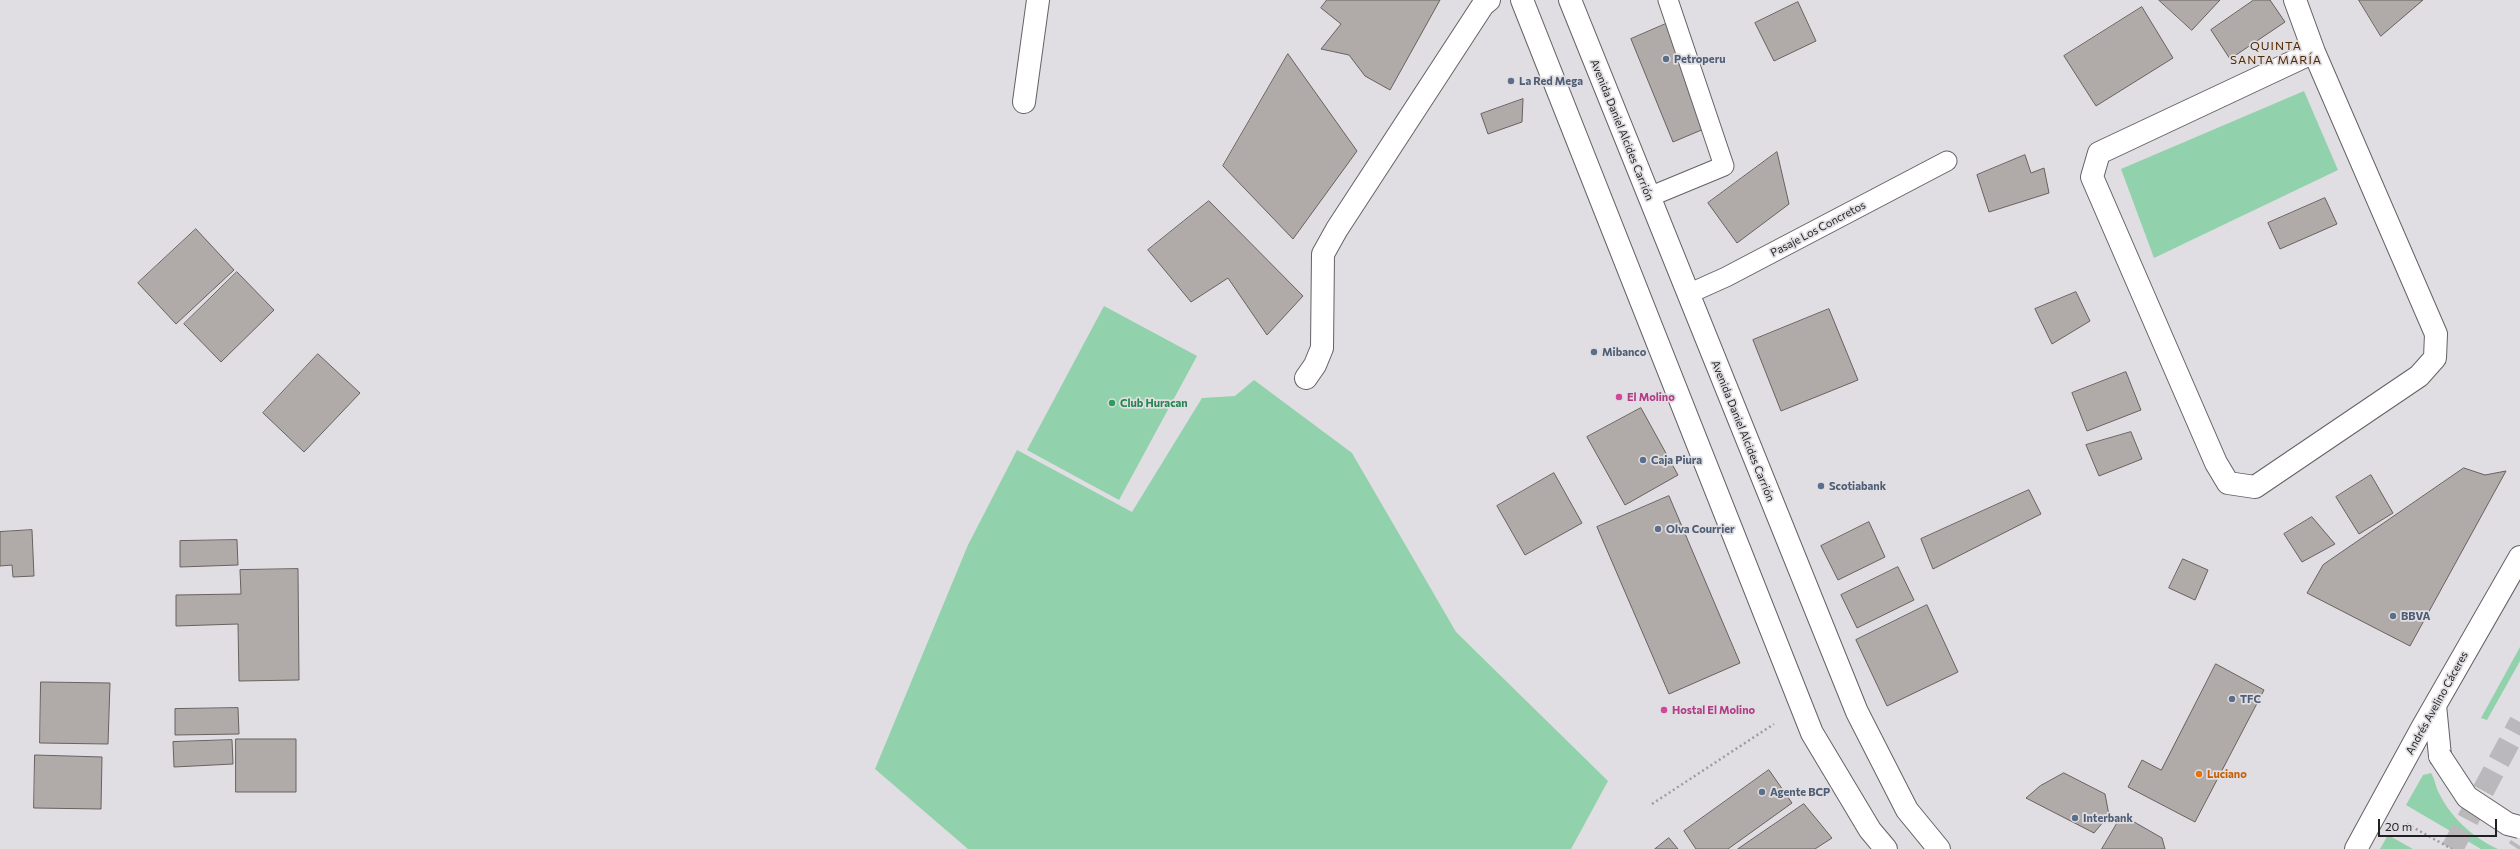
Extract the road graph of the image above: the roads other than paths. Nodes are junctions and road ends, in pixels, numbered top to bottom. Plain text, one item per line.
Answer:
1 (1038, 0) edge
2 (1489, 0) edge
3 (1522, 0) edge
4 (1570, 0) edge
5 (1668, 0) edge
6 (2295, 0) edge
7 (2314, 52) junction
8 (1024, 102) dead end
9 (1947, 161) dead end
10 (1649, 197) junction
11 (1688, 294) junction
12 (1306, 378) dead end
13 (2520, 557) edge
14 (2435, 705) junction
15 (2520, 827) edge
16 (1886, 849) edge
17 (1939, 849) edge
18 (2356, 849) edge

1 - 8 main road
2 - 12 main road
3 - 16 main road
4 - 10 main road, Avenida Daniel Alcides Carrión
5 - 10 lane
6 - 7 main road
7 - 7 main road
9 - 11 lane, Pasaje Los Concretos
10 - 11 main road, Avenida Daniel Alcides Carrión
11 - 17 main road, Avenida Daniel Alcides Carrión
13 - 14 main road, Andrés Avelino Cáceres
14 - 15 main road, bridge
14 - 18 main road, Andrés Avelino Cáceres

